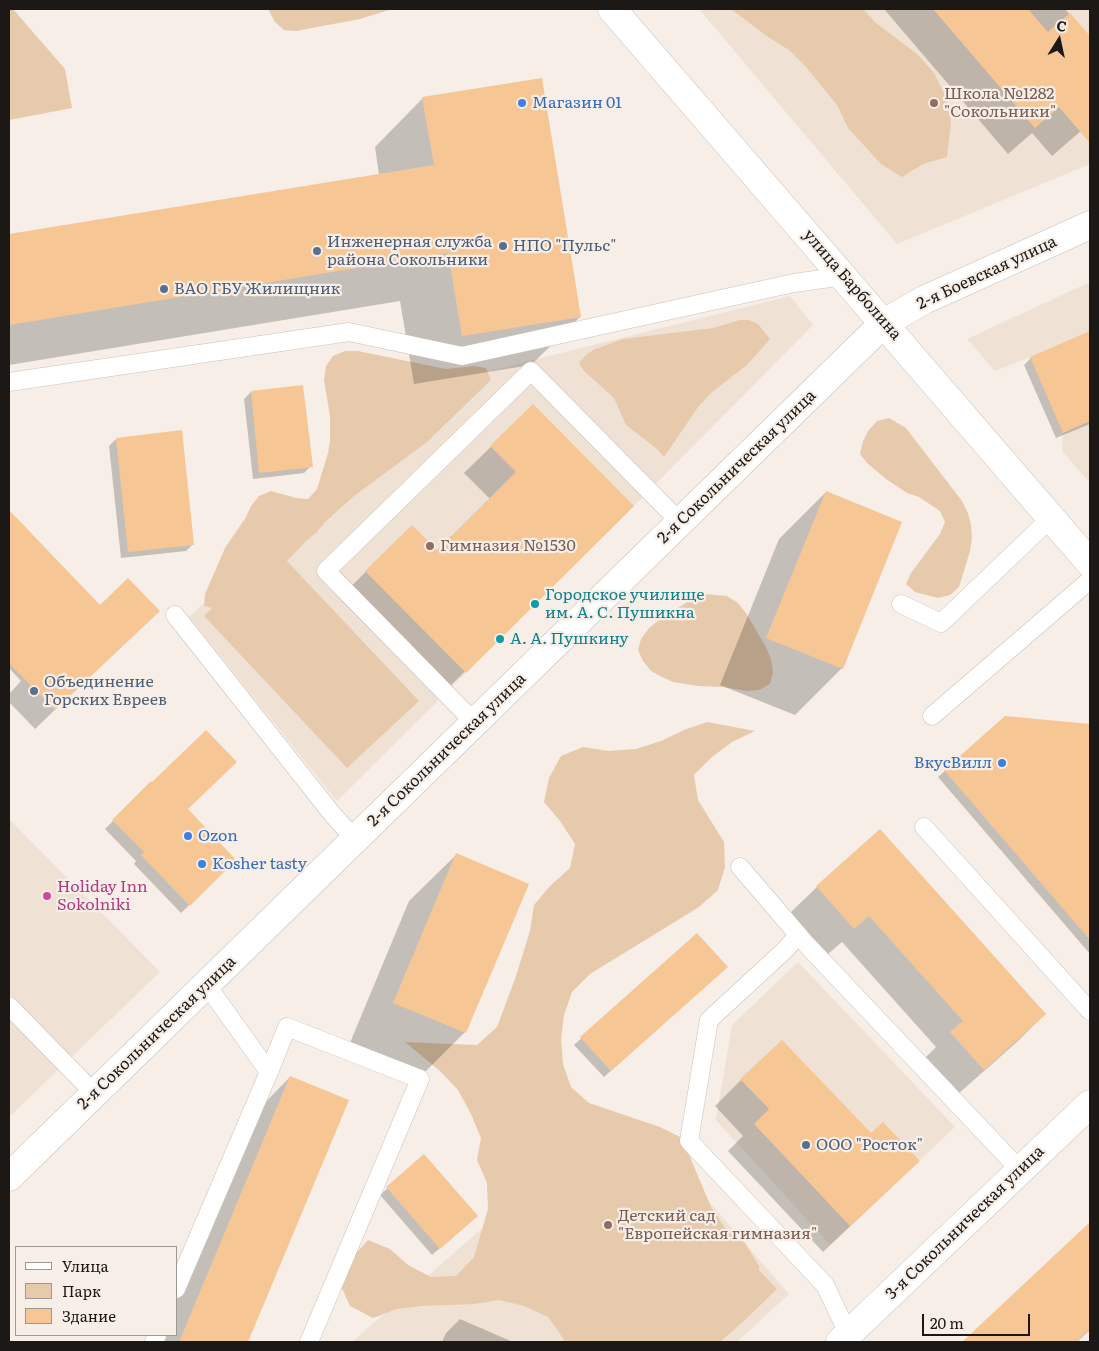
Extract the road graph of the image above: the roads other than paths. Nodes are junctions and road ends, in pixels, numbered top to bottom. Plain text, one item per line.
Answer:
1 (612, 9) edge
2 (1090, 225) edge
3 (844, 276) junction
4 (884, 324) junction
5 (9, 382) edge
6 (1051, 518) junction
7 (680, 522) junction
8 (1090, 563) edge
9 (1090, 580) edge
10 (901, 604) dead end
11 (175, 615) dead end
12 (932, 716) dead end
13 (475, 723) junction
14 (924, 827) dead end
15 (355, 839) junction
16 (740, 867) dead end
17 (798, 935) junction
18 (206, 984) junction
19 (9, 1006) edge
20 (1090, 1011) edge
21 (270, 1072) junction
22 (94, 1094) junction
23 (1090, 1104) edge
24 (1020, 1170) junction
25 (9, 1177) edge
26 (178, 1284) edge
27 (847, 1340) edge
28 (310, 1342) edge

1 - 3 street, улица Барболина
2 - 4 street, 2-я Боевская улица
3 - 4 street, улица Барболина
3 - 5 lane
4 - 6 street, улица Барболина
4 - 7 street, 2-я Сокольническая улица
6 - 8 street, улица Барболина
6 - 10 lane
7 - 13 street, 2-я Сокольническая улица
7 - 13 lane
9 - 12 lane
11 - 15 lane
13 - 15 street, 2-я Сокольническая улица
14 - 20 lane
15 - 18 street, 2-я Сокольническая улица
16 - 17 lane
17 - 24 lane
17 - 27 lane
18 - 21 lane
18 - 22 street, 2-я Сокольническая улица
19 - 22 lane
21 - 26 lane
21 - 28 lane
22 - 25 street, 2-я Сокольническая улица
23 - 24 street, 3-я Сокольническая улица
24 - 27 street, 3-я Сокольническая улица

